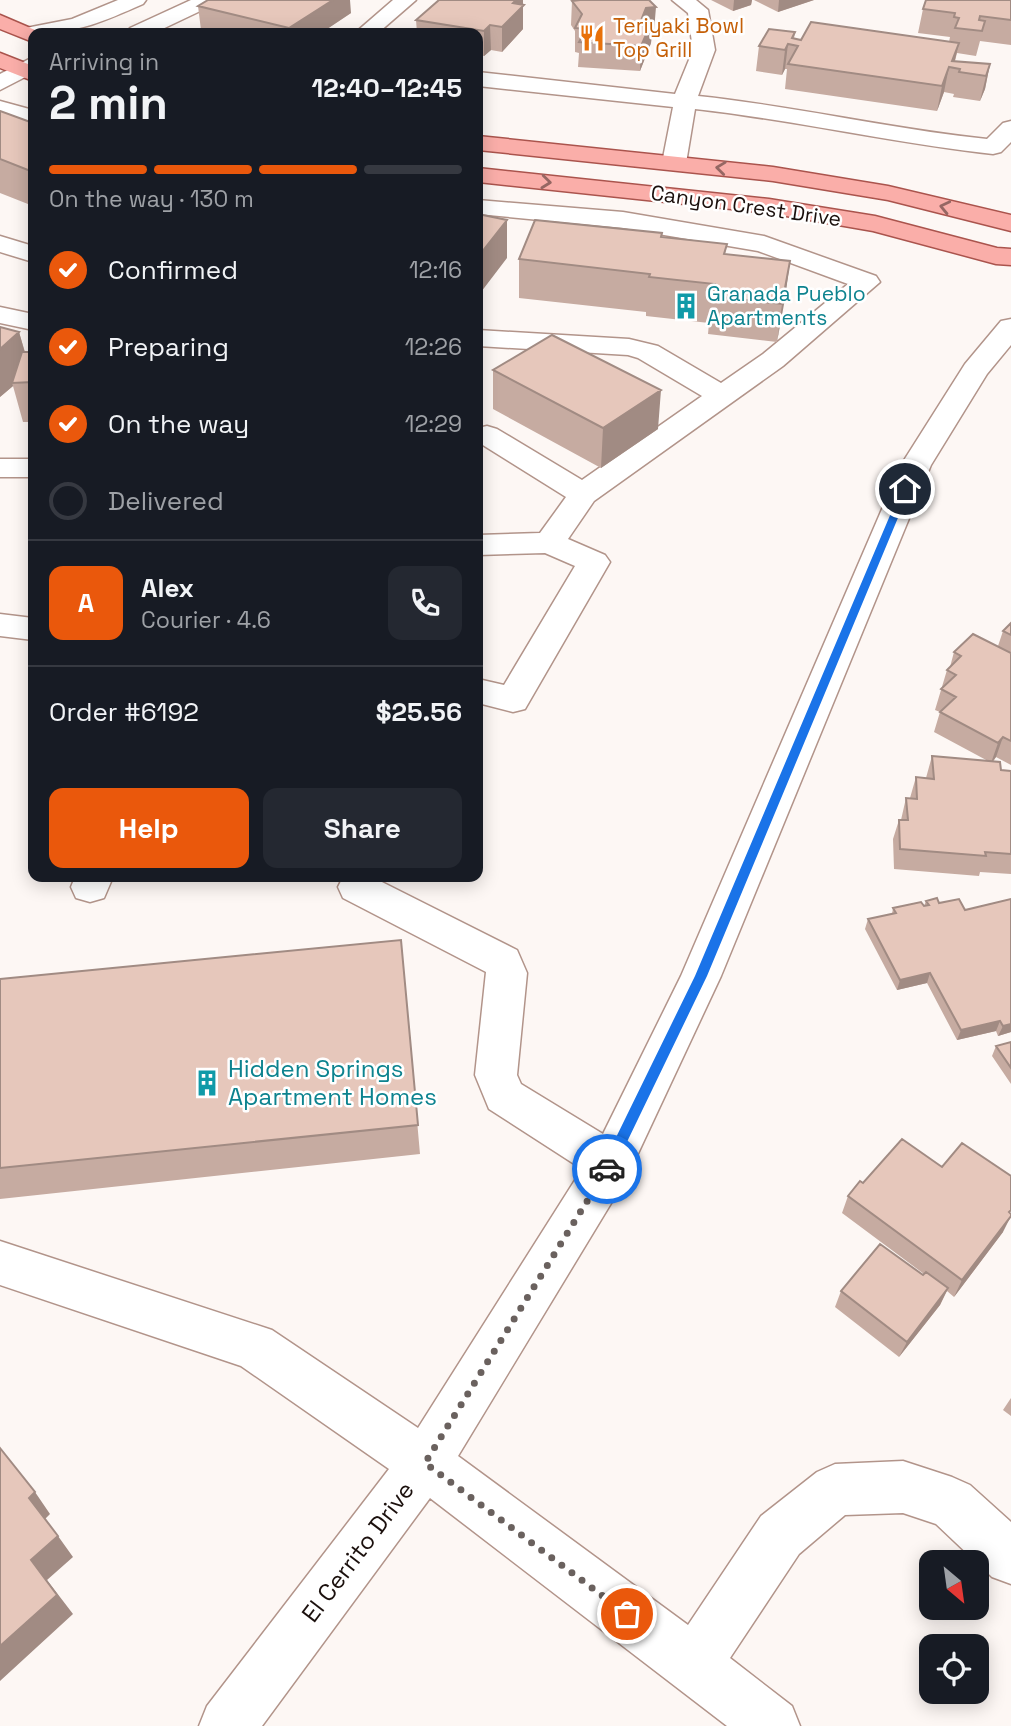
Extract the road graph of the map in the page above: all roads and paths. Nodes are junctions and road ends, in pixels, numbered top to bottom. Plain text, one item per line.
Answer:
1 (136, 0) edge
2 (155, 0) edge
3 (208, 0) edge
4 (406, 0) edge
5 (682, 0) edge
6 (0, 21) edge
7 (60, 28) edge
8 (98, 28) edge
9 (149, 28) edge
10 (371, 28) edge
11 (28, 32) edge
12 (0, 60) edge
13 (28, 68) edge
14 (28, 70) edge
15 (483, 80) edge
16 (0, 83) edge
17 (685, 100) junction
18 (0, 108) edge
19 (28, 116) edge
20 (1011, 128) edge
21 (483, 144) edge
22 (674, 163) junction
23 (483, 176) edge
24 (483, 207) edge
25 (1011, 223) edge
26 (0, 244) edge
27 (28, 252) edge
28 (1011, 257) edge
29 (0, 315) edge
30 (28, 321) edge
31 (1011, 327) edge
32 (483, 338) edge
33 (722, 396) junction
34 (487, 435) dead end
35 (0, 468) edge
36 (28, 468) edge
37 (583, 494) junction
38 (549, 543) junction
39 (483, 545) edge
40 (0, 625) edge
41 (28, 628) edge
42 (483, 692) edge
43 (357, 887) dead end
44 (611, 1163) junction
45 (0, 1264) edge
46 (425, 1463) junction
47 (1011, 1558) edge
48 (694, 1664) junction
49 (227, 1726) edge
50 (772, 1726) edge

1 - 7 street
2 - 8 street
3 - 9 street
4 - 10 street
5 - 17 street
6 - 11 main road
12 - 13 main road
14 - 16 street
15 - 17 street
17 - 20 street
17 - 22 street
18 - 19 street
21 - 22 main road, Canyon Crest Drive
25 -> 22 main road, Canyon Crest Drive
23 -> 28 main road, Canyon Crest Drive
24 - 33 street
26 - 27 street
29 - 30 street
31 - 44 street, El Cerrito Drive
32 - 33 street
33 - 37 street
34 - 37 street
35 - 36 street
37 - 38 street
38 - 39 street
38 - 42 street
40 - 41 street
43 - 44 street
44 - 46 street, El Cerrito Drive
45 - 46 street
46 - 48 street
46 - 49 street, El Cerrito Drive
47 - 48 street
48 - 50 street

